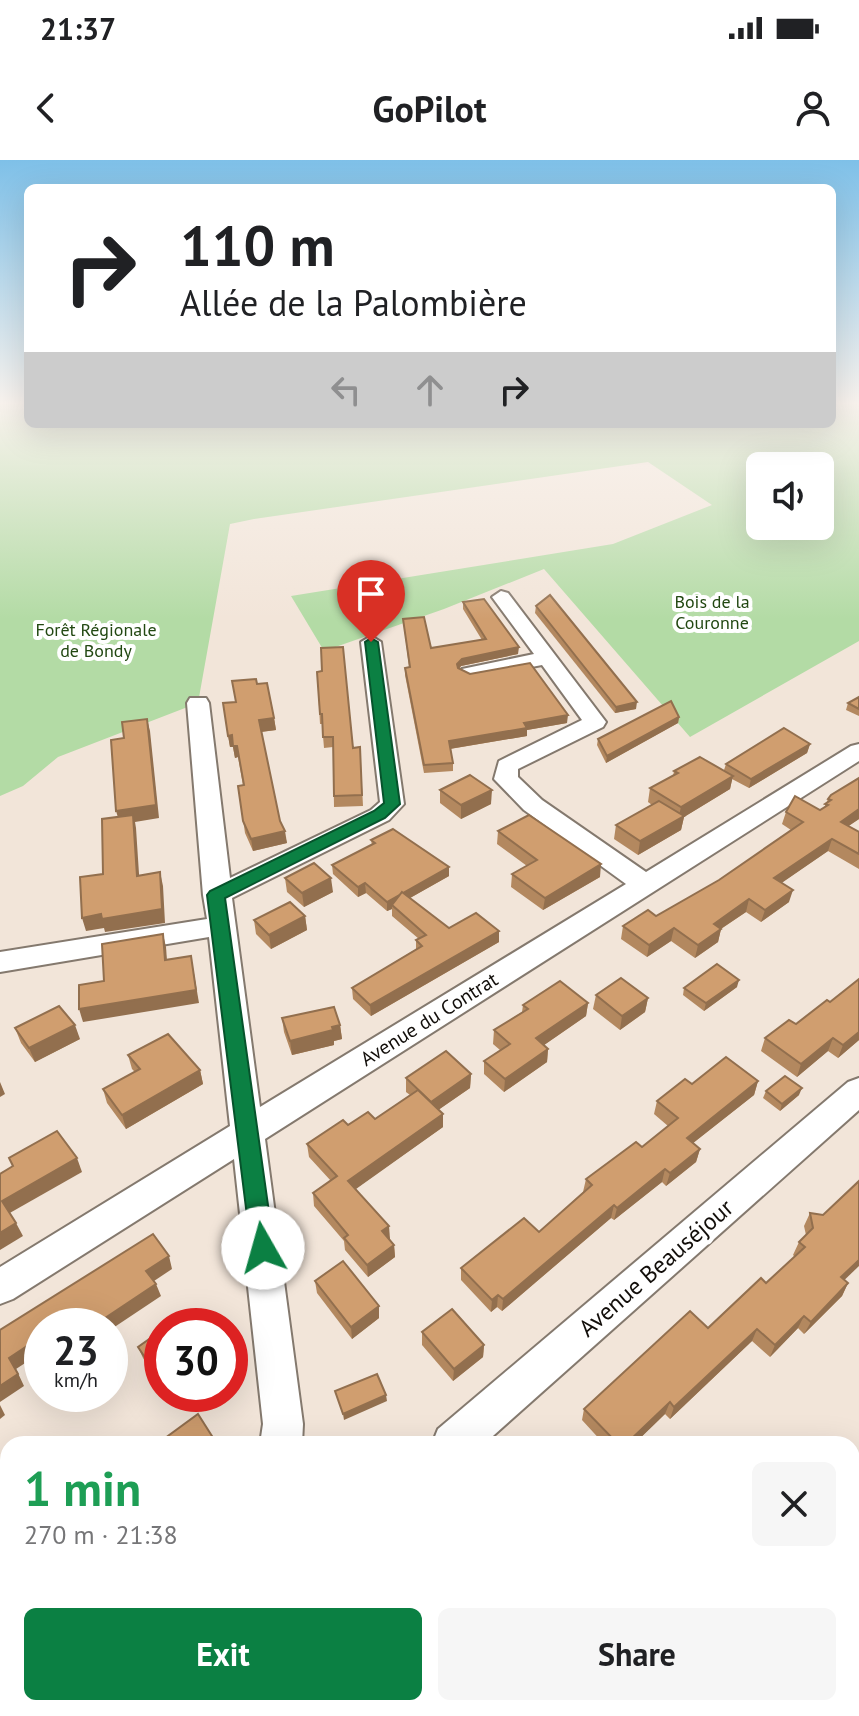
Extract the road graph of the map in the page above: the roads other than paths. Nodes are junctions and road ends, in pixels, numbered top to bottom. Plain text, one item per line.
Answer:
1 (501, 597) dead end
2 (371, 642) dead end
3 (546, 658) junction
4 (469, 673) edge
5 (198, 703) dead end
6 (859, 751) edge
7 (645, 884) junction
8 (219, 911) junction
9 (0, 962) edge
10 (859, 1091) edge
11 (249, 1130) junction
12 (0, 1287) edge
13 (282, 1436) edge
14 (462, 1436) edge

1 - 3 street
2 - 8 street
3 - 4 street
3 - 7 street
5 - 8 street
6 - 7 street, Avenue du Contrat
7 - 11 street, Avenue du Contrat
8 - 9 street
8 - 11 street
10 - 14 street, Avenue Beauséjour
11 - 12 street, Avenue du Contrat
11 - 13 street

